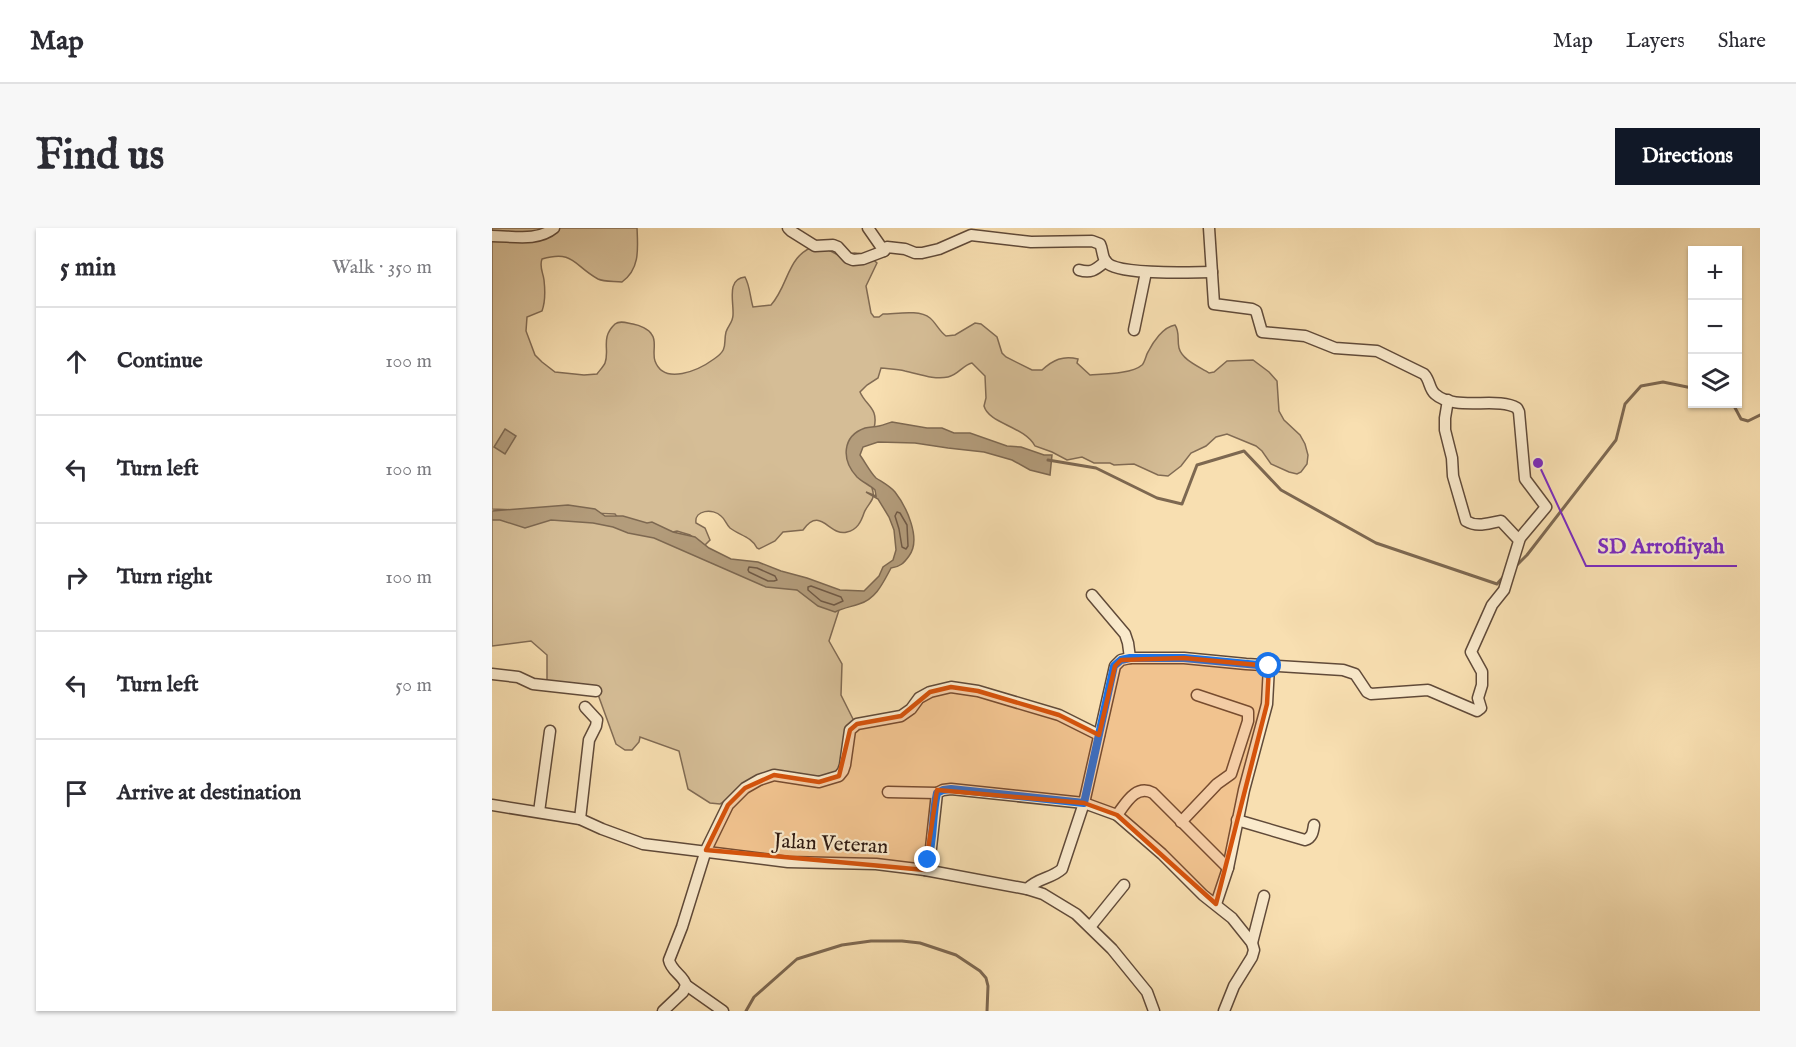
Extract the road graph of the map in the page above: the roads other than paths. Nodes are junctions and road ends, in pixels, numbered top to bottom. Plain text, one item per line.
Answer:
1 (554, 228) edge
2 (788, 228) edge
3 (868, 228) edge
4 (1209, 228) edge
5 (492, 236) edge
6 (884, 251) junction
7 (1106, 261) junction
8 (1079, 270) dead end
9 (1146, 272) junction
10 (1212, 272) junction
11 (1134, 330) dead end
12 (1448, 400) junction
13 (1520, 538) junction
14 (1092, 594) dead end
15 (1130, 658) junction
16 (1269, 666) junction
17 (492, 674) edge
18 (596, 691) dead end
19 (1197, 695) dead end
20 (585, 707) dead end
21 (549, 731) dead end
22 (1099, 735) junction
23 (888, 792) dead end
24 (937, 793) junction
25 (1084, 803) junction
26 (492, 805) edge
27 (538, 812) junction
28 (1117, 815) junction
29 (580, 819) junction
30 (1238, 820) junction
31 (1181, 822) junction
32 (1314, 825) dead end
33 (706, 850) junction
34 (1228, 868) junction
35 (925, 870) junction
36 (1124, 885) dead end
37 (1027, 889) junction
38 (1264, 896) dead end
39 (1216, 904) junction
40 (1090, 927) junction
41 (1252, 943) junction
42 (686, 985) junction
43 (663, 1011) edge
44 (723, 1011) edge
45 (1154, 1011) edge
46 (1224, 1011) edge

1 - 5 street
2 - 6 street
3 - 6 street
4 - 10 street
6 - 7 street
7 - 8 street
7 - 9 street
9 - 10 street
9 - 11 street
10 - 12 street
12 - 13 street
12 - 13 street
13 - 16 street
14 - 15 street
15 - 16 street
15 - 22 street
16 - 30 street
17 - 18 street
19 - 31 street
20 - 29 street
21 - 27 street
22 - 25 street
22 - 33 street
23 - 24 street
24 - 25 street
24 - 35 street
25 - 28 street
25 - 37 street
26 - 27 street, Jalan Veteran
27 - 29 street, Jalan Veteran
28 - 31 street
28 - 39 street
29 - 33 street, Jalan Veteran
30 - 32 street
30 - 34 street
31 - 34 street
33 - 35 street, Jalan Veteran
33 - 42 street
34 - 39 street
35 - 37 street, Jalan Veteran
36 - 40 street
37 - 40 street, Jalan Veteran
38 - 41 street
39 - 41 street
40 - 45 street, Jalan Veteran
41 - 46 street
42 - 43 street
42 - 44 street

